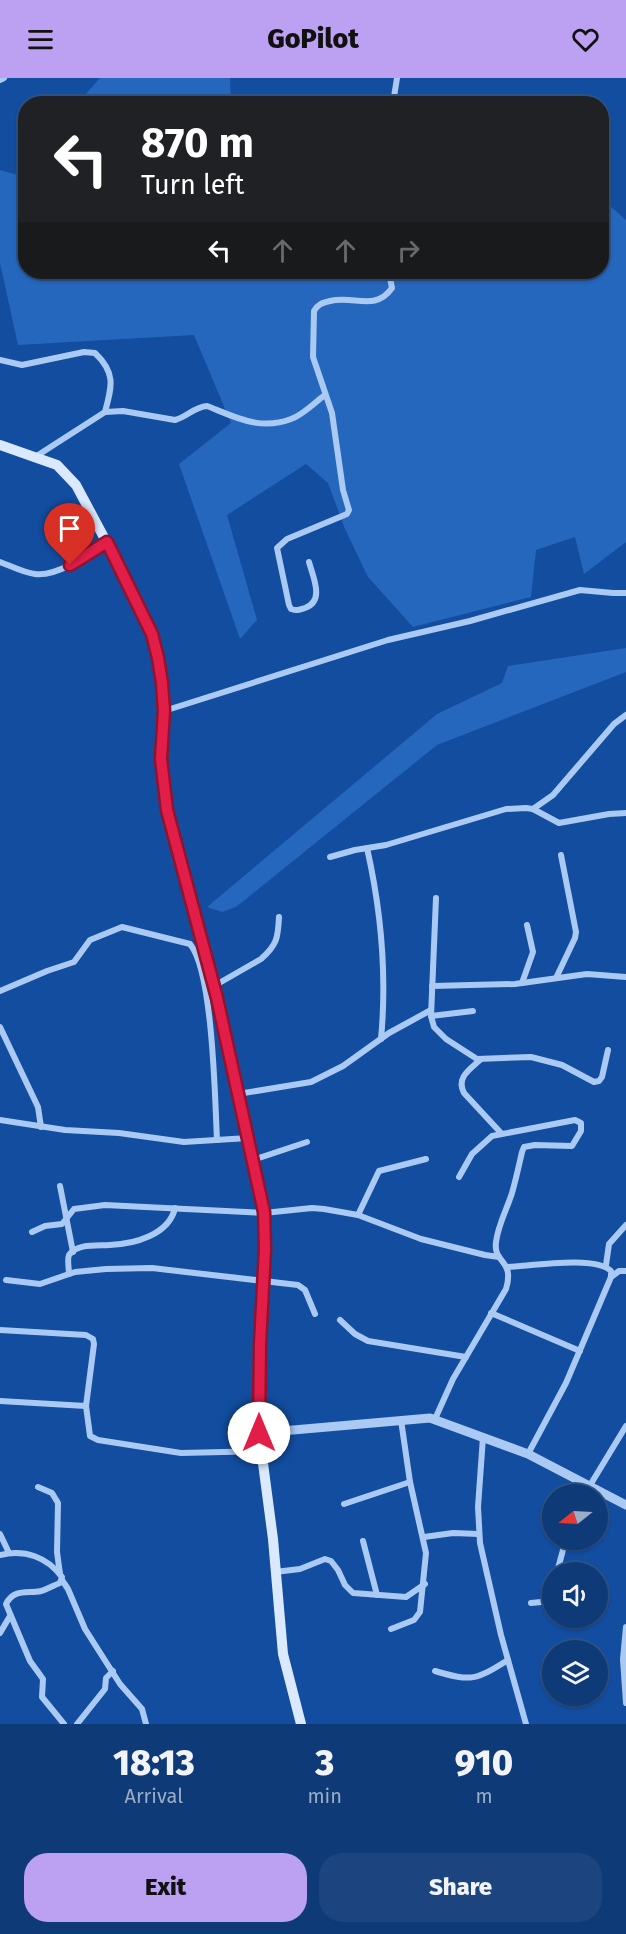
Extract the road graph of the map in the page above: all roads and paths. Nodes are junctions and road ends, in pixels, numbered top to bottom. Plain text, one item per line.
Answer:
1 (4, 78) edge
2 (397, 78) edge
3 (0, 80) edge
4 (394, 96) edge
5 (390, 279) edge
6 (0, 360) edge
7 (325, 395) junction
8 (105, 412) junction
9 (0, 445) edge
10 (35, 457) junction
11 (107, 542) junction
12 (0, 562) edge
13 (309, 562) dead end
14 (626, 593) edge
15 (164, 711) junction
16 (626, 715) edge
17 (533, 809) junction
18 (626, 813) edge
19 (367, 848) junction
20 (561, 855) dead end
21 (330, 857) dead end
22 (436, 898) dead end
23 (279, 917) dead end
24 (527, 925) dead end
25 (626, 977) edge
26 (556, 978) junction
27 (522, 983) junction
28 (214, 986) junction
29 (432, 986) junction
30 (0, 991) edge
31 (473, 1011) dead end
32 (431, 1013) junction
33 (0, 1028) edge
34 (381, 1039) junction
35 (608, 1050) dead end
36 (480, 1060) junction
37 (238, 1094) junction
38 (0, 1120) edge
39 (41, 1127) junction
40 (501, 1134) junction
41 (248, 1138) junction
42 (217, 1140) junction
43 (307, 1143) dead end
44 (426, 1159) dead end
45 (253, 1160) junction
46 (459, 1177) dead end
47 (60, 1186) dead end
48 (175, 1208) junction
49 (264, 1212) junction
50 (358, 1215) junction
51 (67, 1218) junction
52 (626, 1225) edge
53 (32, 1233) dead end
54 (73, 1252) junction
55 (499, 1257) junction
56 (606, 1265) junction
57 (507, 1267) junction
58 (626, 1271) edge
59 (69, 1274) junction
60 (611, 1277) junction
61 (6, 1280) dead end
62 (263, 1282) junction
63 (491, 1313) junction
64 (315, 1314) dead end
65 (340, 1320) dead end
66 (0, 1330) edge
67 (580, 1351) junction
68 (466, 1357) junction
69 (0, 1401) edge
70 (86, 1406) junction
71 (435, 1419) junction
72 (400, 1420) junction
73 (626, 1426) edge
74 (259, 1433) junction
75 (483, 1437) junction
76 (262, 1451) junction
77 (528, 1454) junction
78 (410, 1482) junction
79 (580, 1484) edge
80 (590, 1484) edge
81 (38, 1487) dead end
82 (608, 1497) edge
83 (344, 1504) dead end
84 (626, 1505) edge
85 (0, 1534) edge
86 (479, 1534) junction
87 (424, 1537) junction
88 (363, 1541) dead end
89 (9, 1553) junction
90 (0, 1555) edge
91 (275, 1572) junction
92 (61, 1577) junction
93 (425, 1584) junction
94 (377, 1595) junction
95 (542, 1602) edge
96 (531, 1604) dead end
97 (10, 1616) junction
98 (626, 1627) edge
99 (391, 1629) dead end
100 (0, 1633) edge
101 (508, 1660) junction
102 (113, 1671) junction
103 (435, 1671) dead end
104 (626, 1703) edge
105 (64, 1724) edge
106 (77, 1724) edge
107 (146, 1724) edge
108 (301, 1724) edge
109 (526, 1724) edge

1 - 3 street
2 - 4 street
5 - 7 street
6 - 8 street
7 - 8 street
7 - 13 street
8 - 10 street
9 - 10 main road
10 - 11 main road
11 - 12 street
11 - 15 main road
14 - 15 street
15 - 28 main road
16 - 17 street
17 - 18 street
17 - 19 street
19 - 21 street
19 - 34 street
20 - 26 street
22 - 29 street
23 - 28 street
24 - 27 street
25 - 26 street
26 - 27 street
27 - 29 street
28 - 37 main road
29 - 32 street
30 - 42 street
31 - 32 street
32 - 34 street
32 - 36 street
33 - 39 street
34 - 37 street
35 - 36 street
36 - 40 street
37 - 41 main road
38 - 39 street
39 - 42 street
40 - 46 street
40 - 55 street
41 - 42 street
41 - 45 main road
43 - 45 street
44 - 50 street
45 - 49 main road
47 - 51 street
48 - 49 street
48 - 51 street
48 - 54 street
49 - 50 street
49 - 62 main road
50 - 55 street
51 - 53 street
51 - 54 street
52 - 56 street
54 - 59 street
55 - 57 street
56 - 57 street
56 - 60 street
57 - 63 street
58 - 60 street
59 - 61 street
59 - 62 street
60 - 67 street
62 - 64 street
62 - 74 main road
63 - 67 street
63 - 68 street
65 - 68 street
66 - 70 street
67 - 77 street
68 - 71 street
69 - 70 street
70 - 76 street
71 - 72 street
71 - 75 street
72 - 74 street
72 - 78 street
73 - 80 street
74 - 76 main road
75 - 77 street
75 - 86 street
76 - 91 main road
77 - 79 street
78 - 83 street
78 - 87 street
81 - 92 street
82 - 84 street
85 - 89 street
86 - 87 street
86 - 101 street
87 - 93 street
88 - 94 street
89 - 90 street
89 - 92 street
91 - 94 street
91 - 108 main road
92 - 97 street
92 - 102 street
93 - 94 street
93 - 99 street
95 - 96 street
97 - 100 street
97 - 105 street
98 - 104 street
101 - 103 street
101 - 109 street
102 - 106 street
102 - 107 street

